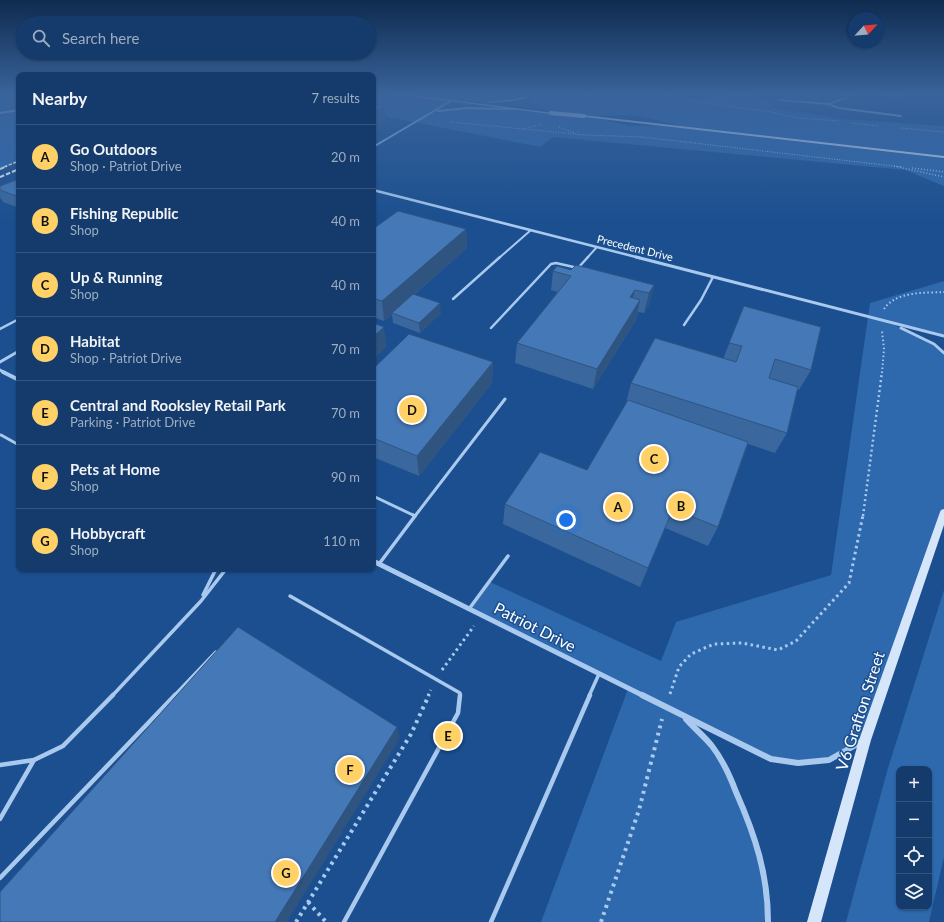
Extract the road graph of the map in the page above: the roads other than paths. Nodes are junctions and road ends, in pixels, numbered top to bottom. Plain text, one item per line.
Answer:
1 (390, 137) edge
2 (769, 137) edge
3 (376, 145) edge
4 (944, 157) edge
5 (376, 191) edge
6 (530, 230) junction
7 (597, 247) junction
8 (713, 277) junction
9 (453, 299) dead end
10 (16, 321) edge
11 (891, 324) junction
12 (684, 325) dead end
13 (491, 328) dead end
14 (0, 329) edge
15 (944, 336) edge
16 (16, 353) edge
17 (944, 353) edge
18 (0, 362) edge
19 (0, 370) edge
20 (16, 378) edge
21 (505, 399) dead end
22 (1, 435) dead end
23 (16, 443) edge
24 (376, 497) edge
25 (944, 512) edge
26 (415, 516) junction
27 (508, 556) dead end
28 (376, 562) edge
29 (379, 564) junction
30 (215, 572) edge
31 (224, 572) edge
32 (290, 596) dead end
33 (201, 600) junction
34 (469, 609) junction
35 (218, 650) edge
36 (599, 674) junction
37 (685, 717) junction
38 (865, 740) junction
39 (34, 760) junction
40 (0, 765) edge
41 (0, 819) edge
42 (0, 878) edge
43 (344, 922) edge
44 (491, 922) edge
45 (768, 922) edge
46 (814, 922) edge

1 - 3 street
2 - 4 street, bridge
5 - 6 street, Precedent Drive
6 - 7 street, Precedent Drive
6 - 9 lane
7 - 8 street, Precedent Drive
7 - 13 lane
8 - 11 street, Precedent Drive
8 - 12 lane
10 - 14 lane
11 - 15 street, Precedent Drive
11 - 17 street, Precedent Drive
16 - 18 street
19 - 20 street
21 - 26 lane
22 - 23 lane
24 - 26 lane
25 - 38 street, V6 Grafton Street
26 - 29 lane
27 - 34 lane
28 - 29 street, Patriot Drive
29 - 34 street, Patriot Drive
30 - 33 lane
31 - 33 lane
32 - 43 lane
33 - 39 lane
34 - 36 street, Patriot Drive
35 - 42 lane
36 - 37 street, Patriot Drive
36 - 44 lane
37 - 38 street, Patriot Drive
37 - 45 street, Patriot Drive
38 - 46 street, V6 Grafton Street
39 - 40 lane
39 - 41 lane

